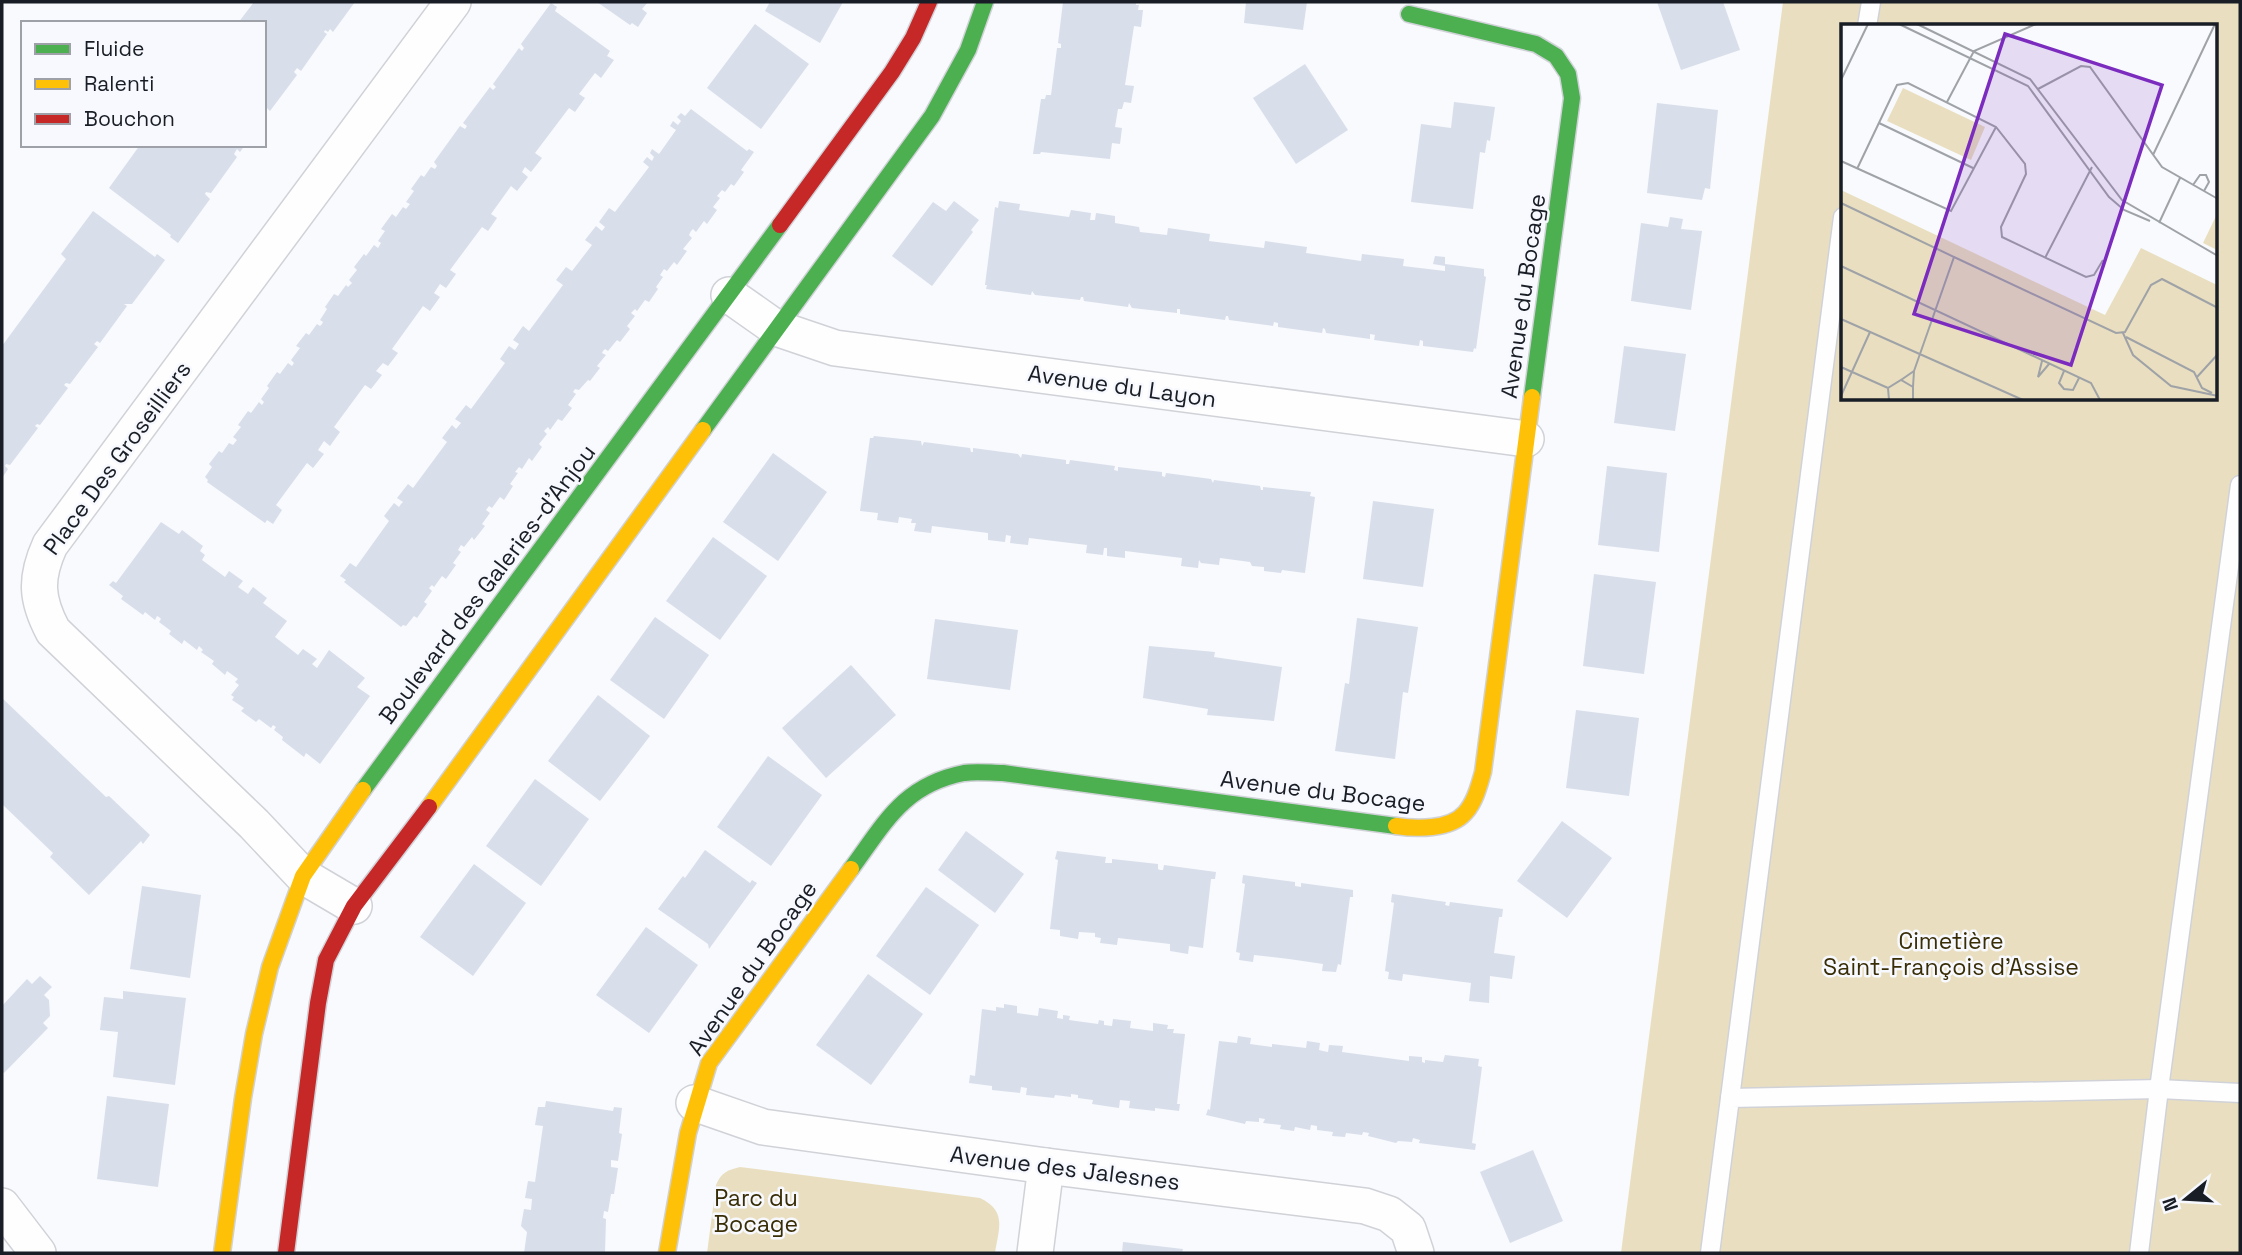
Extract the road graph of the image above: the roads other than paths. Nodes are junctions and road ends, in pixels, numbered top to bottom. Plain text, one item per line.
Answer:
1 (453, 2) edge
2 (929, 2) edge
3 (985, 2) edge
4 (1871, 2) edge
5 (1409, 14) dead end
6 (1867, 24) edge
7 (1841, 233) edge
8 (729, 295) junction
9 (776, 327) junction
10 (1527, 439) junction
11 (2240, 485) edge
12 (303, 876) junction
13 (354, 906) junction
14 (2159, 1089) junction
15 (2240, 1093) edge
16 (1730, 1098) junction
17 (694, 1103) junction
18 (1046, 1166) junction
19 (2, 1206) edge
20 (38, 1253) edge
21 (222, 1253) edge
22 (286, 1253) edge
23 (667, 1253) edge
24 (1035, 1253) edge
25 (1416, 1253) edge
26 (1710, 1253) edge
27 (2139, 1253) edge

1 - 12 street, Place Des Groseilliers
2 - 8 street, Boulevard des Galeries-d'Anjou
3 - 9 street
4 - 6 lane
5 - 10 street, Avenue du Bocage
7 - 16 lane
8 - 9 street, Avenue du Layon
8 - 12 street, Boulevard des Galeries-d'Anjou
9 - 10 street, Avenue du Layon
9 - 13 street
10 - 17 street, Avenue du Bocage
11 - 14 lane
12 - 13 street, Place Des Groseilliers
12 - 21 street, Boulevard des Galeries-d'Anjou
13 - 22 street
14 - 15 lane
14 - 16 lane
14 - 27 lane
16 - 26 lane
17 - 18 street, Avenue des Jalesnes
17 - 23 street, Avenue du Bocage
18 - 24 street
18 - 25 street, Avenue des Jalesnes
19 - 20 street

